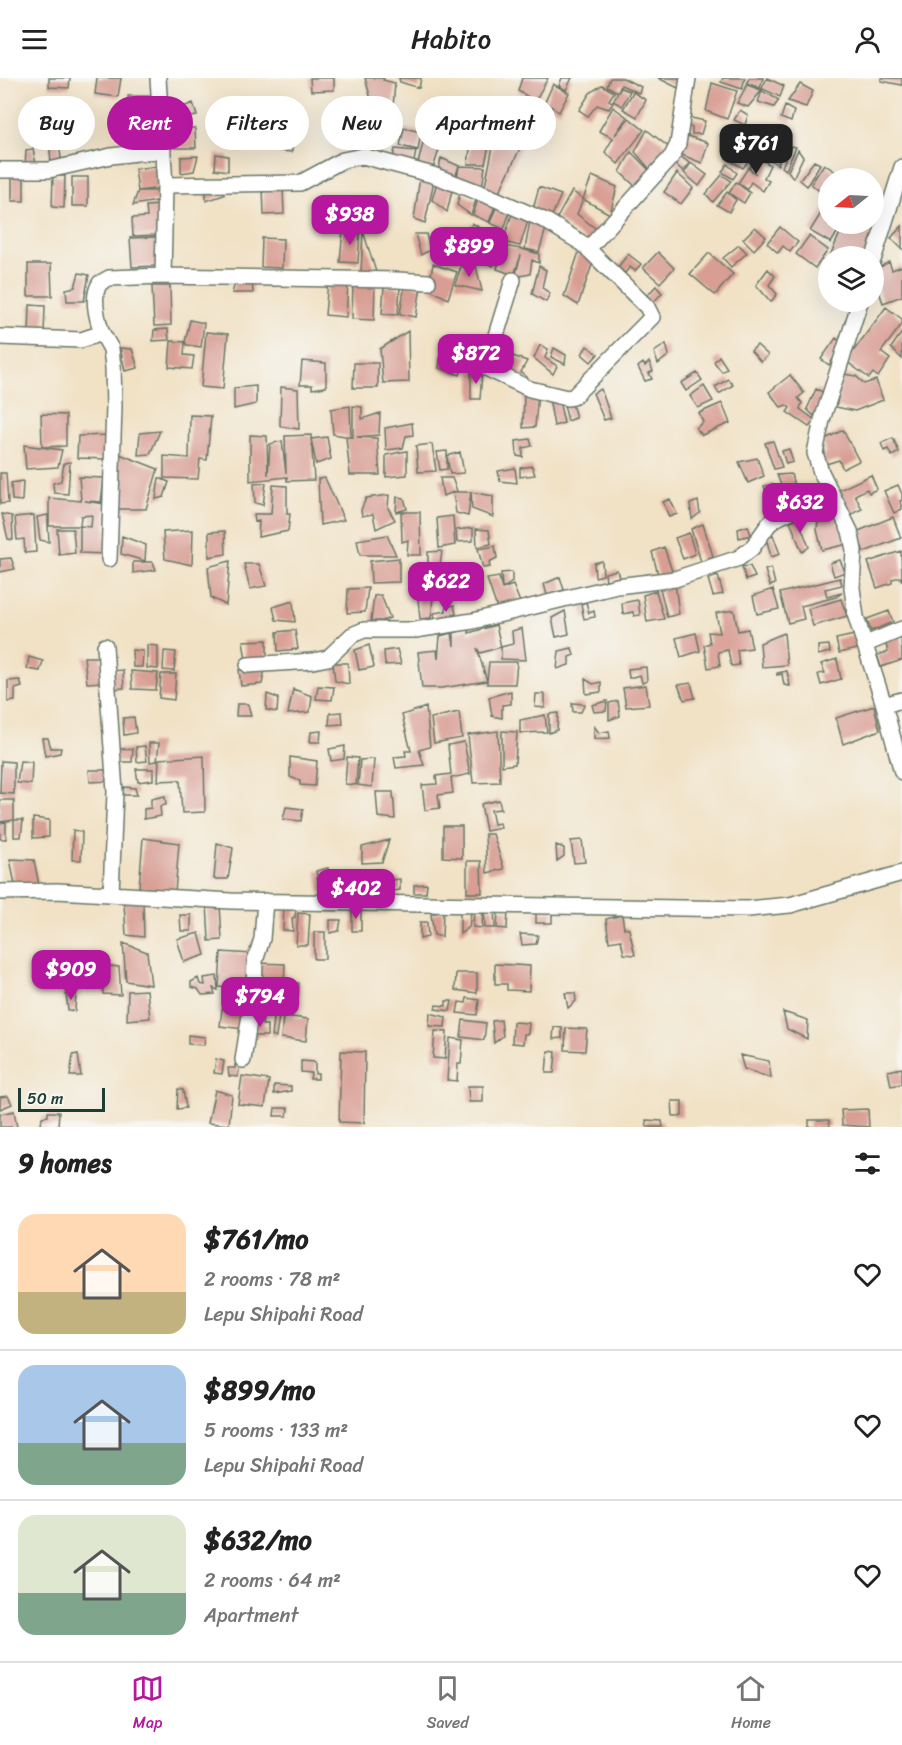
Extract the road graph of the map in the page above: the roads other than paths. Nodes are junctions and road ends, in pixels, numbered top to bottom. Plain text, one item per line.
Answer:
1 (158, 78) edge
2 (688, 78) edge
3 (159, 96) edge
4 (163, 150) joint
5 (902, 167) edge
6 (0, 170) edge
7 (165, 184) junction
8 (877, 246) edge
9 (588, 249) junction
10 (163, 276) junction
11 (513, 280) dead end
12 (428, 282) dead end
13 (857, 312) edge
14 (102, 333) junction
15 (0, 337) edge
16 (832, 495) junction
17 (109, 559) dead end
18 (902, 629) edge
19 (866, 644) junction
20 (105, 646) dead end
21 (248, 665) dead end
22 (902, 700) edge
23 (884, 705) junction
24 (902, 772) edge
25 (902, 873) edge
26 (0, 892) edge
27 (111, 894) junction
28 (265, 901) junction
29 (243, 1060) dead end

1 - 3 street
2 - 9 street
4 - 6 street
4 - 7 street
5 - 8 street
7 - 9 street
7 - 10 street
9 - 11 street
10 - 12 street
10 - 14 street
13 - 16 street
14 - 15 street
14 - 17 street
16 - 19 street
16 - 21 street
18 - 19 street
19 - 23 street
20 - 27 street
22 - 23 street
23 - 24 street
25 - 28 street
26 - 27 street
27 - 28 street
28 - 29 street

